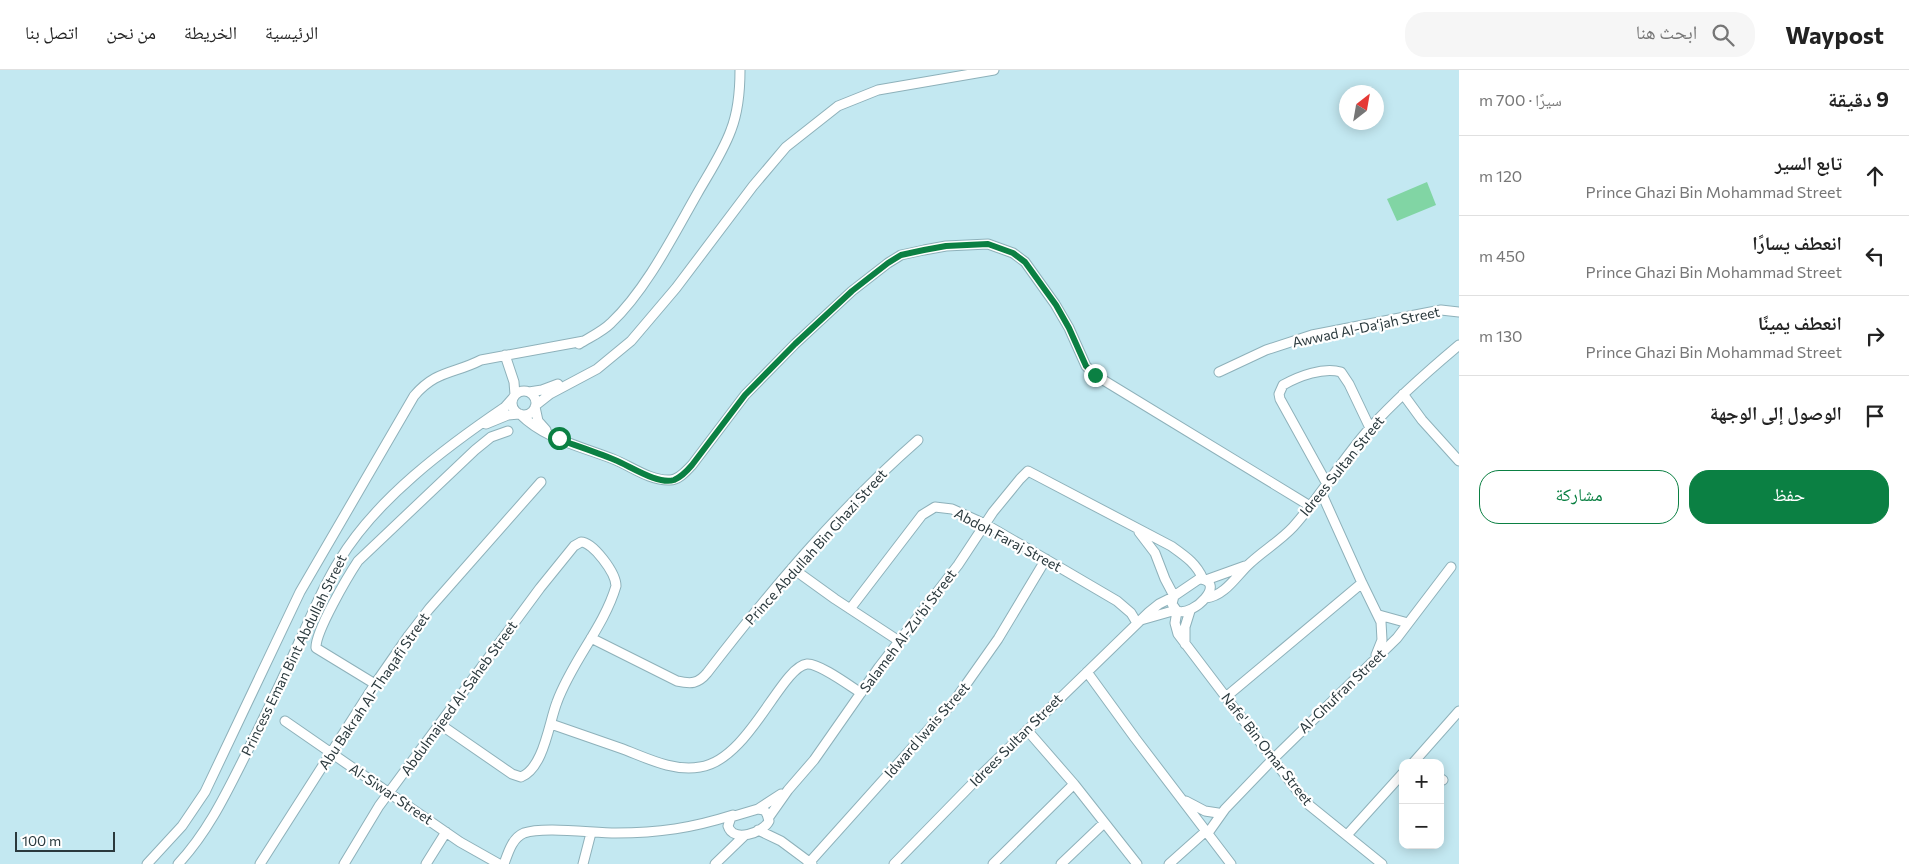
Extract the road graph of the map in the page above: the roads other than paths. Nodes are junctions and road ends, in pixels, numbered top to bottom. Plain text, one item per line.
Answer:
1 (740, 70) edge
2 (994, 70) edge
3 (1459, 312) edge
4 (634, 336) junction
5 (1459, 345) edge
6 (509, 357) junction
7 (1219, 372) dead end
8 (528, 392) junction
9 (1403, 394) junction
10 (514, 397) junction
11 (535, 406) junction
12 (519, 414) junction
13 (479, 426) junction
14 (1370, 428) junction
15 (508, 431) dead end
16 (918, 440) dead end
17 (563, 441) junction
18 (1459, 462) edge
19 (541, 482) dead end
20 (1327, 484) junction
21 (1321, 492) junction
22 (1310, 506) junction
23 (985, 524) junction
24 (1137, 530) junction
25 (1046, 559) junction
26 (1248, 565) junction
27 (1451, 567) dead end
28 (792, 568) junction
29 (1204, 580) junction
30 (1362, 583) junction
31 (1173, 596) junction
32 (1206, 598) junction
33 (850, 609) junction
34 (1176, 611) junction
35 (1190, 611) junction
36 (1379, 615) junction
37 (1139, 621) junction
38 (1408, 623) junction
39 (590, 638) junction
40 (899, 641) junction
41 (1185, 645) junction
42 (1374, 660) junction
43 (1087, 672) junction
44 (375, 684) junction
45 (861, 693) junction
46 (1227, 696) junction
47 (1459, 711) edge
48 (284, 721) dead end
49 (551, 724) junction
50 (441, 725) junction
51 (1027, 730) junction
52 (331, 753) junction
53 (1273, 759) junction
54 (1423, 759) edge
55 (1399, 777) edge
56 (1074, 784) junction
57 (788, 790) junction
58 (389, 793) junction
59 (1180, 797) junction
60 (758, 809) junction
61 (1222, 811) junction
62 (733, 815) junction
63 (769, 819) junction
64 (707, 823) junction
65 (1104, 823) junction
66 (730, 830) junction
67 (758, 830) junction
68 (1206, 830) junction
69 (446, 832) junction
70 (591, 833) junction
71 (746, 834) junction
72 (1346, 835) junction
73 (782, 841) junction
74 (728, 851) junction
75 (810, 863) edge
76 (147, 864) edge
77 (178, 864) edge
78 (260, 864) edge
79 (344, 864) edge
80 (426, 864) edge
81 (499, 864) edge
82 (504, 864) edge
83 (583, 864) edge
84 (715, 864) edge
85 (894, 864) edge
86 (993, 864) edge
87 (1061, 864) edge
88 (1137, 864) edge
89 (1169, 864) edge
90 (1231, 864) edge
91 (1382, 864) edge

1 - 6 street
2 - 4 street
3 - 7 street, Awwad Al-Da‘jah Street
4 - 8 street
4 - 11 street
5 - 9 street, Idrees Sultan Street
6 - 8 street
6 - 10 street
6 - 76 street
8 - 10 street
8 - 11 street
9 - 14 street, Idrees Sultan Street
9 - 18 street
10 - 12 street
10 - 13 street, Princess Eman Bint Abdullah Street
11 - 12 street
11 - 17 street
12 - 13 street, Princess Eman Bint Abdullah Street
12 - 17 street
13 - 77 street, Princess Eman Bint Abdullah Street
14 - 20 street, Idrees Sultan Street
14 - 20 street
15 - 44 street
16 - 28 street, Prince Abdullah Bin Ghazi Street
17 - 22 street
19 - 44 street, Abu Bakrah Al-Thaqafi Street
20 - 21 street, Idrees Sultan Street
21 - 22 street, Idrees Sultan Street
21 - 30 street
22 - 26 street, Idrees Sultan Street
23 - 24 street, Salameh Al-Zu‘bi Street
23 - 25 street, Abdoh Faraj Street
23 - 33 street, Abdoh Faraj Street
23 - 40 street, Salameh Al-Zu‘bi Street
24 - 29 street
24 - 31 street, Nafe' Bin Omar Street
25 - 37 street, Abdoh Faraj Street
25 - 75 street, Idward Iwais Street
26 - 29 street, Idrees Sultan Street
26 - 32 street, Idrees Sultan Street
27 - 38 street, Al-Ghufran Street
28 - 33 street
28 - 39 street, Prince Abdullah Bin Ghazi Street
29 - 31 street, Idrees Sultan Street
29 - 32 street
30 - 36 street
30 - 46 street
31 - 34 street, Nafe' Bin Omar Street
31 - 37 street, Idrees Sultan Street
32 - 35 street, Idrees Sultan Street
33 - 40 street
34 - 35 street, Idrees Sultan Street
34 - 37 street, Idrees Sultan Street
34 - 41 street, Nafe' Bin Omar Street
35 - 41 street
36 - 38 street
36 - 42 street
37 - 43 street, Idrees Sultan Street
38 - 42 street, Al-Ghufran Street
39 - 49 street
39 - 50 street, Abdulmajeed Al-Saheb Street
40 - 45 street, Salameh Al-Zu‘bi Street
41 - 46 street, Nafe' Bin Omar Street
42 - 53 street, Al-Ghufran Street
43 - 51 street, Idrees Sultan Street
43 - 59 street
44 - 52 street, Abu Bakrah Al-Thaqafi Street
45 - 49 street
45 - 57 street, Salameh Al-Zu‘bi Street
46 - 53 street, Nafe' Bin Omar Street
47 - 54 street
48 - 52 street, Al-Siwar Street
49 - 50 street
50 - 58 street, Abdulmajeed Al-Saheb Street
51 - 56 street
51 - 85 street, Idrees Sultan Street
52 - 58 street, Al-Siwar Street
52 - 78 street, Abu Bakrah Al-Thaqafi Street
53 - 61 street, Al-Ghufran Street
53 - 72 street, Nafe' Bin Omar Street
55 - 72 street
56 - 65 street
56 - 86 street
57 - 60 street, Salameh Al-Zu‘bi Street
57 - 63 street, Salameh Al-Zu‘bi Street
58 - 69 street, Al-Siwar Street
58 - 79 street, Abdulmajeed Al-Saheb Street
59 - 61 street
59 - 68 street
60 - 62 street, Salameh Al-Zu‘bi Street
60 - 63 street
61 - 68 street, Al-Ghufran Street
62 - 64 street, Salameh Al-Zu‘bi Street
62 - 66 street
63 - 67 street, Salameh Al-Zu‘bi Street
63 - 73 street
64 - 66 street
64 - 70 street, Salameh Al-Zu‘bi Street
65 - 87 street
65 - 88 street
66 - 71 street
66 - 74 street
67 - 71 street
67 - 73 street
68 - 89 street, Al-Ghufran Street
68 - 90 street
69 - 80 street
69 - 81 street, Al-Siwar Street
70 - 82 street, Salameh Al-Zu‘bi Street
70 - 83 street
71 - 74 street
72 - 91 street, Nafe' Bin Omar Street
73 - 75 street
74 - 84 street

